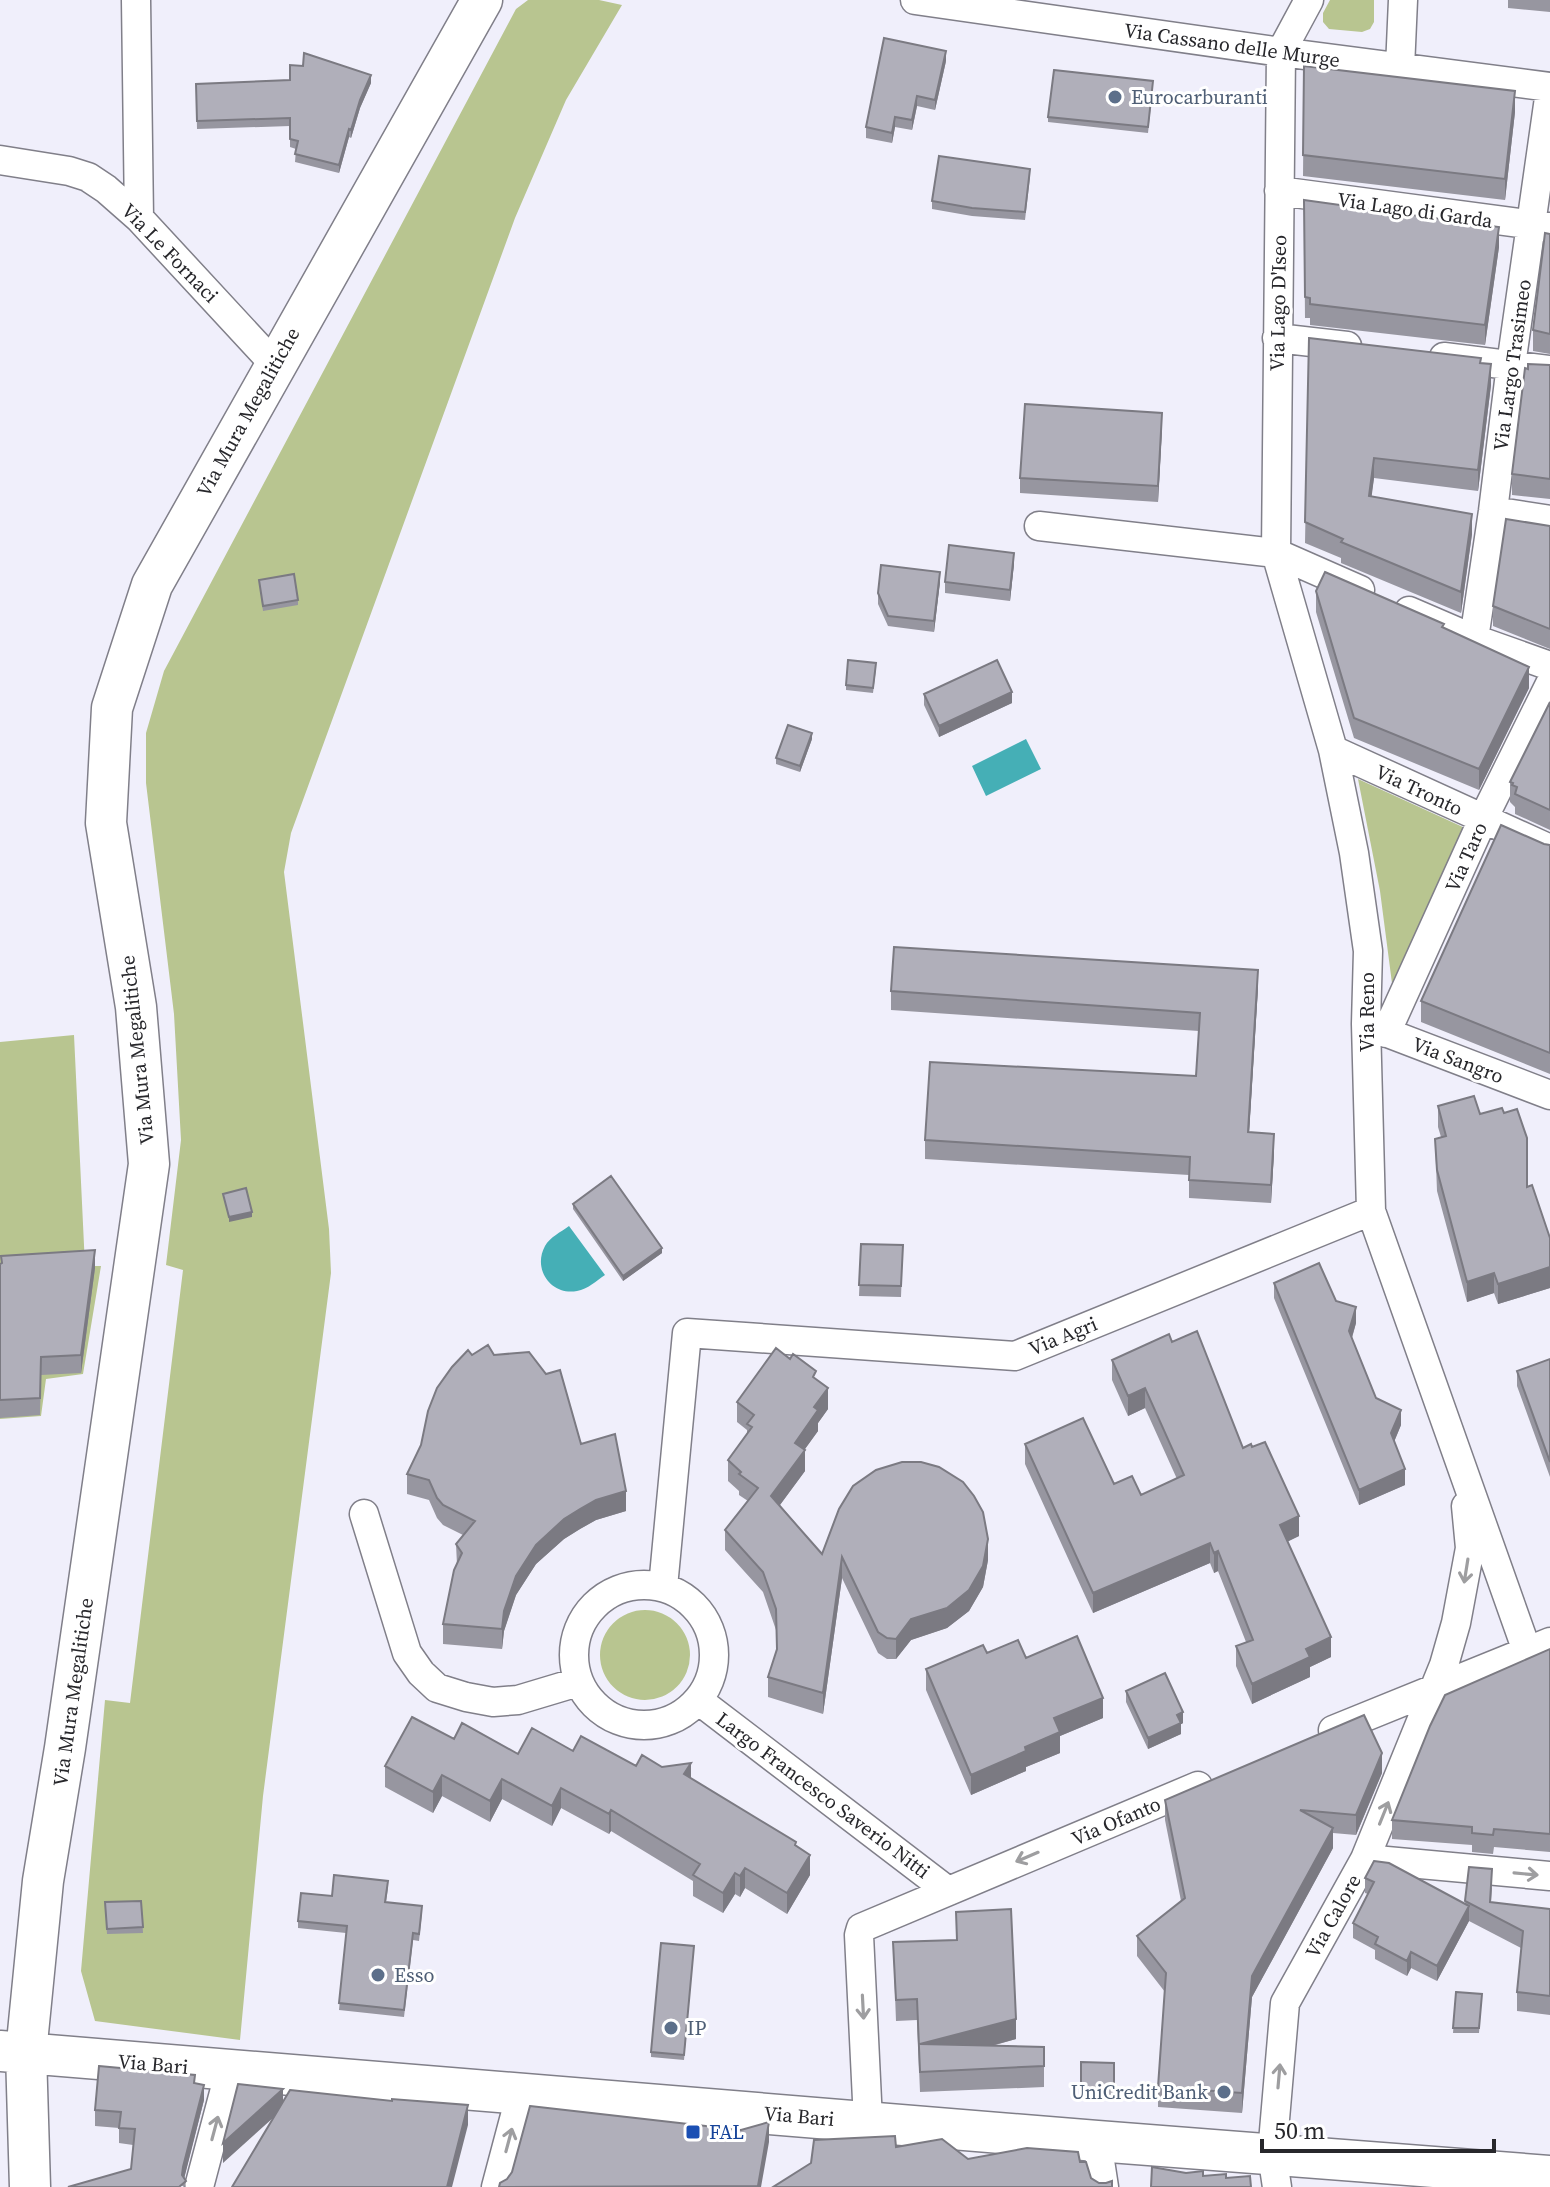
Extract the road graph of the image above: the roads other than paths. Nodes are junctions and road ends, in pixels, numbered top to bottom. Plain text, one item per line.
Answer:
1 (136, 0) edge
2 (482, 0) edge
3 (915, 0) edge
4 (1309, 0) edge
5 (1403, 0) edge
6 (1281, 52) junction
7 (1400, 68) junction
8 (1550, 89) edge
9 (0, 160) edge
10 (1279, 191) junction
11 (139, 218) junction
12 (1541, 226) edge
13 (1277, 338) junction
14 (1371, 349) edge
15 (1417, 354) edge
16 (275, 365) junction
17 (1511, 365) junction
18 (1550, 370) edge
19 (1493, 511) junction
20 (1550, 520) edge
21 (1039, 526) dead end
22 (1276, 553) junction
23 (1474, 639) junction
24 (1550, 666) edge
25 (1550, 684) edge
26 (1333, 750) junction
27 (1483, 819) junction
28 (1550, 849) edge
29 (1376, 1029) junction
30 (1550, 1095) edge
31 (1371, 1211) junction
32 (1463, 1466) junction
33 (364, 1514) dead end
34 (663, 1587) junction
35 (1539, 1646) edge
36 (578, 1682) junction
37 (1435, 1687) junction
38 (698, 1700) junction
39 (1306, 1741) edge
40 (1220, 1777) edge
41 (1365, 1859) junction
42 (1550, 1876) edge
43 (948, 1891) junction
44 (13, 2052) edge
45 (230, 2070) junction
46 (521, 2093) junction
47 (868, 2121) junction
48 (1097, 2141) junction
49 (1275, 2170) edge
50 (1550, 2176) edge
51 (30, 2187) edge
52 (199, 2187) edge
53 (496, 2187) edge
54 (1104, 2187) edge

1 - 11 street
2 - 16 street, Via Mura Megalitiche
3 - 6 street, Via Cassano delle Murge
4 - 6 street
5 - 7 street
6 - 7 street, Via Cassano delle Murge
6 - 10 street, Via Lago D'Iseo
7 - 8 street, Via Cassano delle Murge
8 - 12 street, Via Largo Trasimeo
9 - 11 street, Via Le Fornaci
10 - 12 street, Via Lago di Garda
10 - 13 street, Via Lago D'Iseo
11 - 16 street, Via Le Fornaci
12 - 17 street, Via Largo Trasimeo
13 - 14 street
13 - 22 street, Via Lago D'Iseo
15 - 17 street
16 - 44 street, Via Mura Megalitiche
17 - 18 street
17 - 19 street, Via Largo Trasimeo
19 - 20 street
19 - 23 street, Via Largo Trasimeo
21 - 22 street
22 - 23 street
22 - 26 street, Via Reno
23 - 24 street
25 - 27 street, Via Taro
26 - 27 street, Via Tronto
26 - 29 street, Via Reno
27 - 28 street, Via Tronto
27 - 29 street, Via Taro
29 - 30 street, Via Sangro
29 - 31 street, Via Reno
31 - 32 street, Via Reno
31 - 34 street, Via Agri
32 - 35 street, Via Reno
32 -> 37 street, Via Reno
33 - 36 street
34 - 36 street
34 - 38 street, Largo Francesco Saverio Nitti
35 - 37 street
36 - 38 street, Largo Francesco Saverio Nitti
37 - 39 street
41 -> 37 street, Via Calore
38 - 43 street, Largo Francesco Saverio Nitti
40 -> 43 street, Via Ofanto
41 -> 42 street
49 -> 41 street, Via Calore
43 -> 47 street, Via Ofanto
44 - 45 street, Via Bari
44 - 51 street, Via Mura Megalitiche
45 - 46 street, Via Bari
52 -> 45 street
46 - 47 street, Via Bari
53 -> 46 street
47 - 48 street, Via Bari
48 - 49 street, Via Bari
48 - 54 street
49 - 50 street, Via Bari

